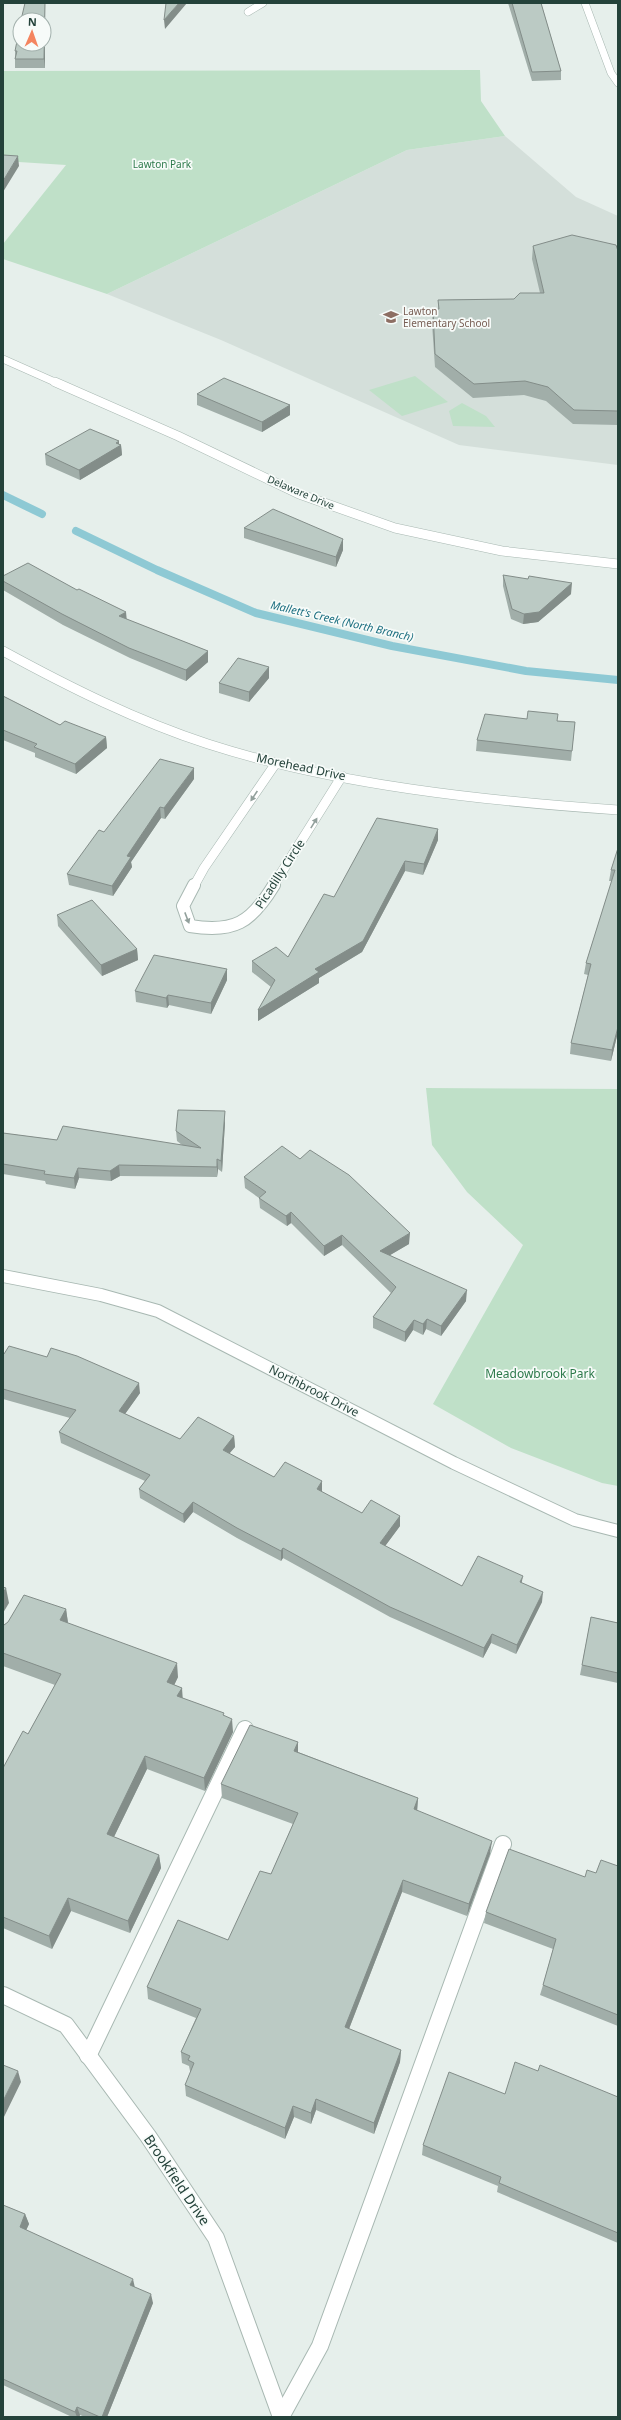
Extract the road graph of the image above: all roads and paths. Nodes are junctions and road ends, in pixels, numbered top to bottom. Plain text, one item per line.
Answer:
1 (263, 3) edge
2 (585, 3) edge
3 (248, 12) dead end
4 (618, 83) edge
5 (3, 359) edge
6 (618, 564) edge
7 (3, 651) edge
8 (276, 763) junction
9 (342, 776) junction
10 (618, 810) edge
11 (3, 1276) edge
12 (618, 1531) edge
13 (245, 1729) dead end
14 (503, 1844) dead end
15 (3, 1996) edge
16 (88, 2056) junction
17 (281, 2417) edge

1 - 3 street
2 - 4 street
5 - 6 street, Delaware Drive
7 - 8 street, Morehead Drive
8 - 9 street, Morehead Drive
8 -> 9 street, Picadilly Circle
9 - 10 street, Morehead Drive
11 - 12 street, Northbrook Drive
13 - 16 street
14 - 17 street
15 - 16 street, Brookfield Drive
16 - 17 street, Brookfield Drive

